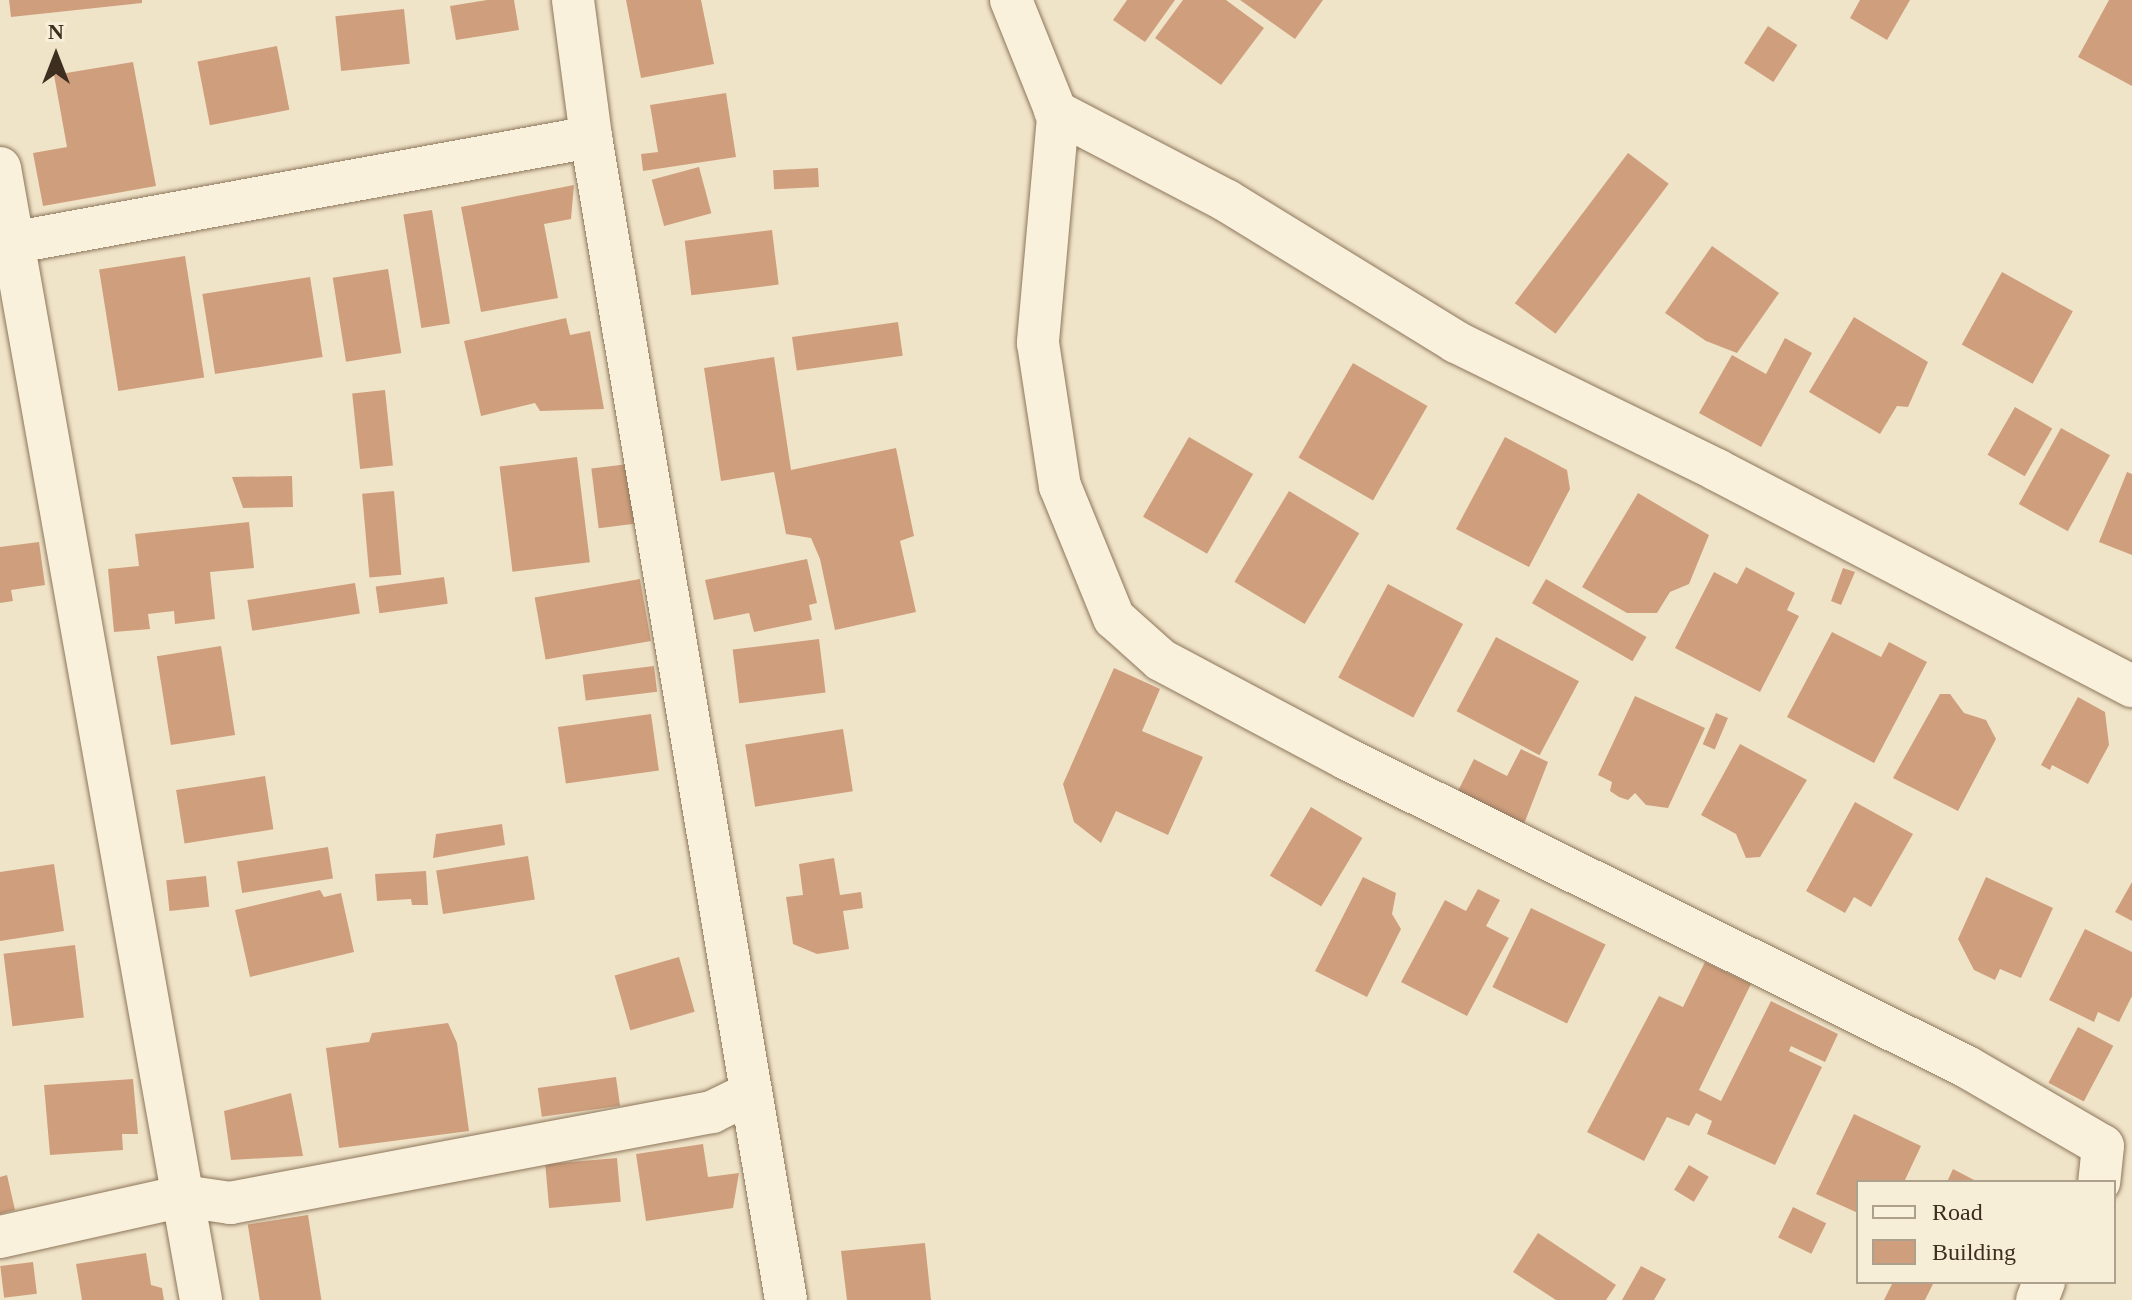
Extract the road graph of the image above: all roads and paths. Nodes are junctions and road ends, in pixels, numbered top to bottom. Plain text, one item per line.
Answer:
1 (573, 0) edge
2 (1011, 0) edge
3 (1056, 114) junction
4 (591, 137) junction
5 (0, 168) edge
6 (6, 244) edge
7 (2132, 686) edge
8 (751, 1093) junction
9 (2099, 1180) edge
10 (183, 1196) junction
11 (0, 1237) edge
12 (201, 1300) edge
13 (786, 1300) edge

1 - 4 street
2 - 3 street
3 - 7 street
3 - 9 street
4 - 6 street
4 - 8 street
5 - 6 street
6 - 10 street
8 - 10 street
8 - 13 street
10 - 11 street
10 - 12 street

